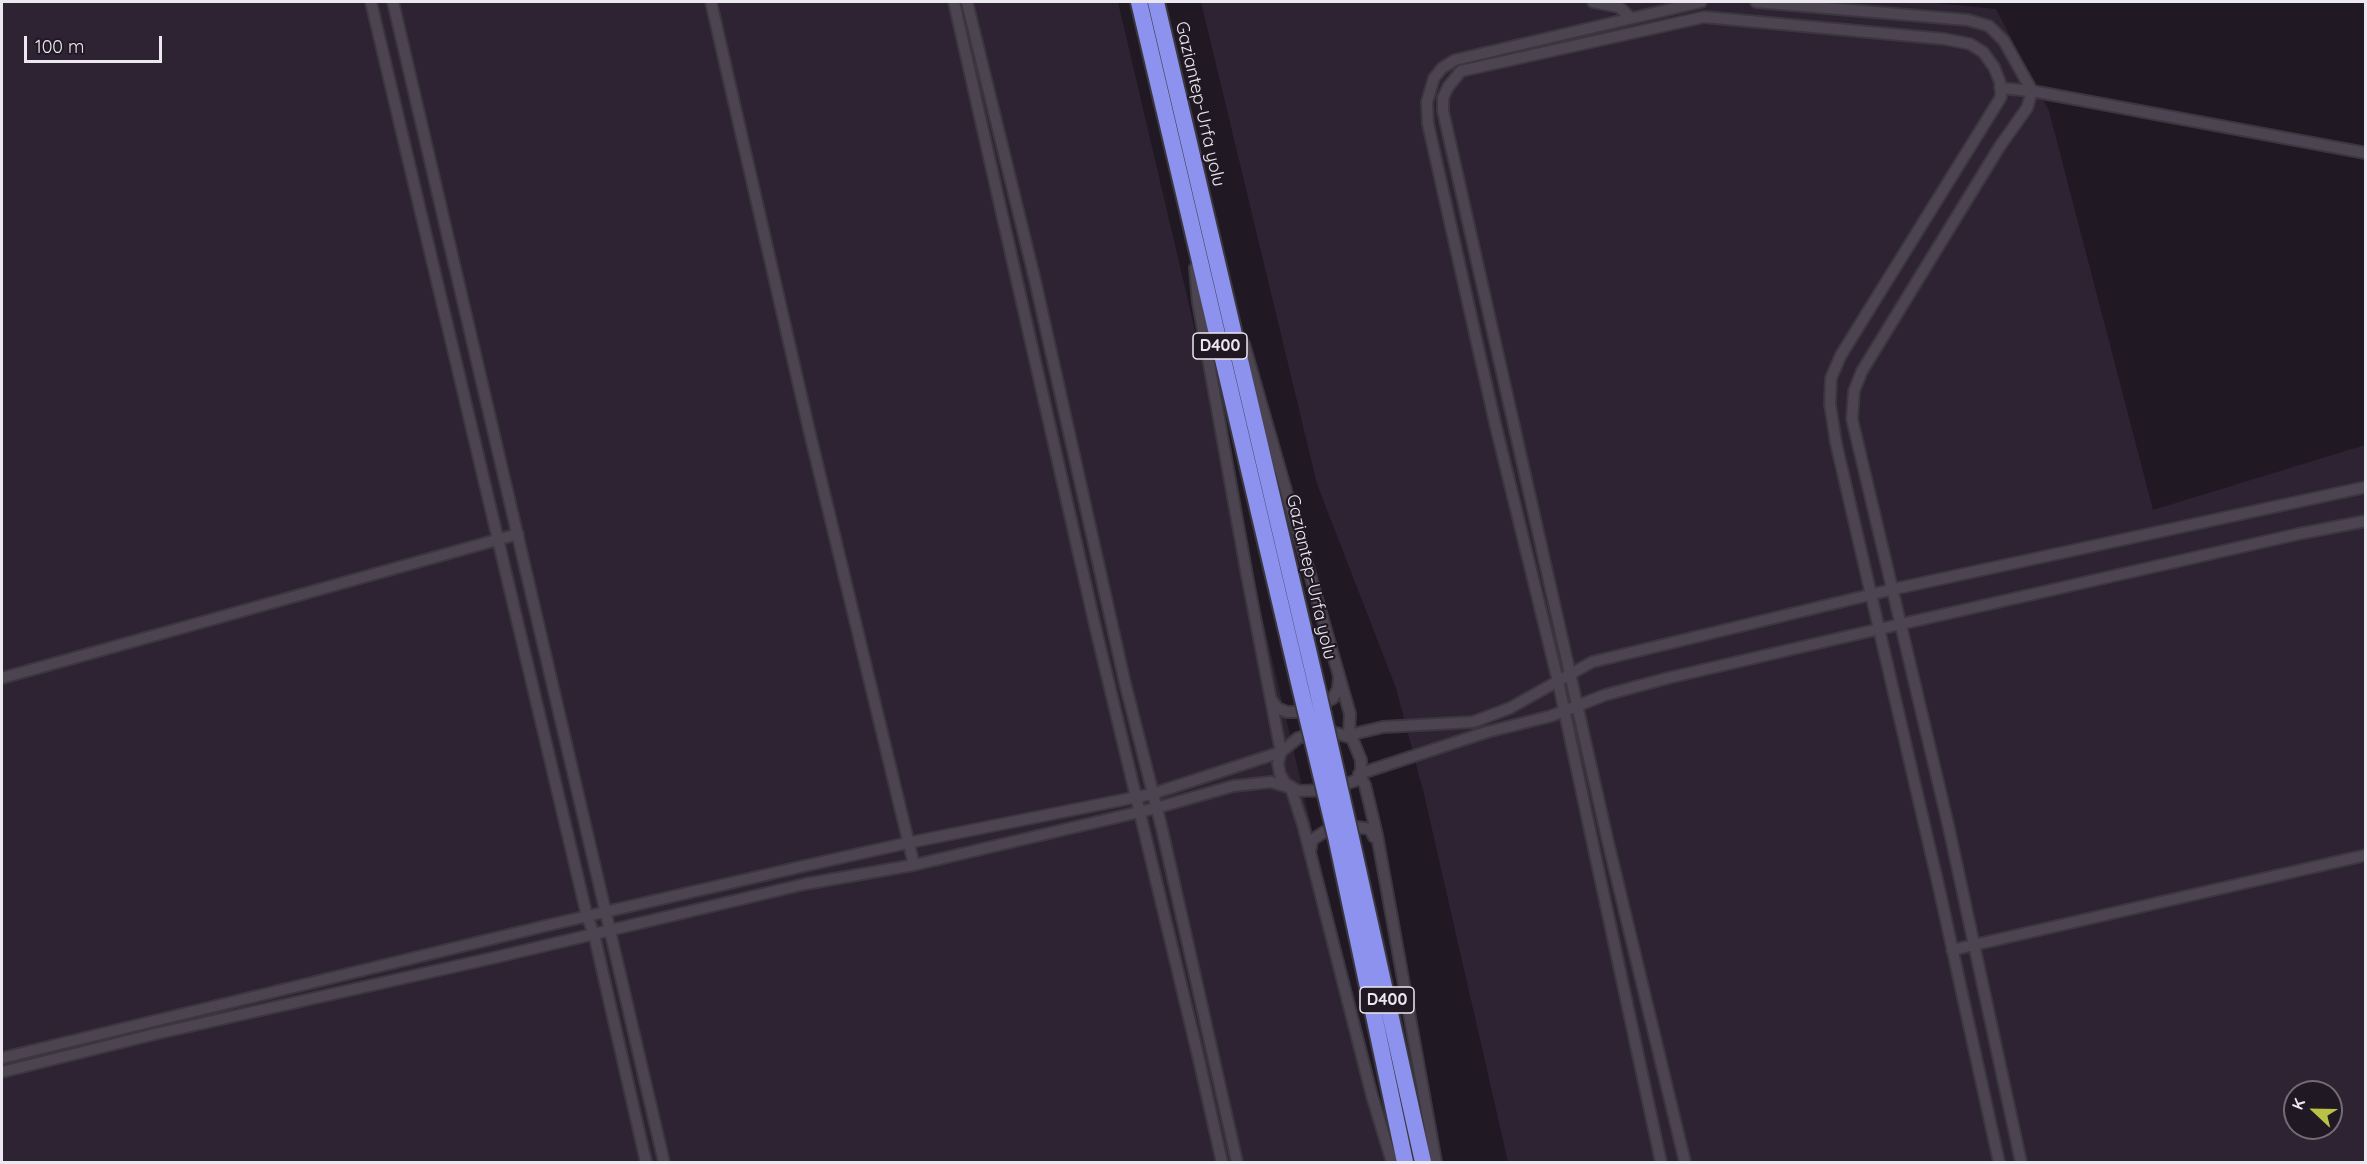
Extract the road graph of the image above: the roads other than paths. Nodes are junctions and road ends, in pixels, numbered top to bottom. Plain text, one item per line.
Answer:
1 (371, 2) edge
2 (393, 2) edge
3 (711, 2) edge
4 (954, 2) edge
5 (967, 2) edge
6 (1139, 2) edge
7 (1156, 2) edge
8 (1593, 2) edge
9 (1701, 2) edge
10 (1756, 2) edge
11 (1632, 18) junction
12 (2000, 88) junction
13 (2032, 91) junction
14 (2366, 153) edge
15 (1190, 219) junction
16 (1227, 306) junction
17 (2366, 487) edge
18 (2366, 521) edge
19 (518, 534) junction
20 (498, 540) junction
21 (1894, 589) junction
22 (1870, 594) junction
23 (1901, 624) junction
24 (1879, 629) junction
25 (1571, 674) junction
26 (1339, 676) junction
27 (2, 678) edge
28 (1558, 681) junction
29 (1309, 690) junction
30 (1270, 696) junction
31 (1577, 706) junction
32 (1563, 711) junction
33 (1349, 735) junction
34 (1281, 752) junction
35 (1359, 774) junction
36 (1291, 788) junction
37 (1152, 794) junction
38 (1135, 798) junction
39 (1156, 808) junction
40 (1139, 812) junction
41 (1344, 840) junction
42 (907, 843) junction
43 (1379, 848) junction
44 (1310, 852) junction
45 (2366, 855) edge
46 (914, 866) junction
47 (605, 912) junction
48 (587, 916) junction
49 (609, 930) junction
50 (594, 934) junction
51 (1974, 946) junction
52 (1952, 950) junction
53 (2, 1058) edge
54 (2, 1072) edge
55 (646, 1162) edge
56 (664, 1162) edge
57 (1222, 1162) edge
58 (1237, 1162) edge
59 (1392, 1162) edge
60 (1405, 1162) edge
61 (1423, 1162) edge
62 (1436, 1162) edge
63 (1661, 1162) edge
64 (1685, 1162) edge
65 (1999, 1162) edge
66 (2021, 1162) edge

1 - 20 street
2 - 19 street
3 - 42 street
4 - 38 street
5 - 37 street
6 - 15 highway, Gaziantep-Urfa yolu / D400
7 - 16 highway, Gaziantep-Urfa yolu / D400
8 - 11 street
9 - 11 street
10 - 13 street
11 - 28 street
12 - 13 street
12 - 22 street
12 - 25 street
13 - 14 street
13 - 21 street
15 - 29 highway, Gaziantep-Urfa yolu / D400
15 - 30 street
16 - 26 street
16 - 29 highway, Gaziantep-Urfa yolu / D400
17 - 21 street
18 - 23 street
19 - 20 street
19 - 47 street
20 - 27 street
20 - 48 street
21 - 22 street
21 - 23 street
22 - 24 street
22 - 25 street
23 - 24 street
23 - 51 street
24 - 31 street
24 - 52 street
25 - 28 street
25 - 31 street
26 - 30 street
26 - 33 street
28 - 32 street
28 - 33 street
29 - 41 highway, Gaziantep-Urfa yolu / D400, bridge
30 - 34 street
31 - 32 street
31 - 64 street
32 - 35 street
32 - 63 street
33 - 34 street
33 - 35 street
34 - 36 street
34 - 37 street
35 - 36 street
35 - 43 street
36 - 39 street
36 - 44 street
37 - 38 street
37 - 39 street
38 - 40 street
38 - 42 street
39 - 40 street
39 - 58 street
40 - 46 street
40 - 57 street
41 - 60 highway, Gaziantep-Urfa yolu / D400
41 - 61 highway, Gaziantep-Urfa yolu / D400
42 - 46 street
42 - 47 street
43 - 44 street
43 - 62 street
44 - 59 street
45 - 51 street
46 - 49 street
47 - 48 street
47 - 49 street
48 - 50 street
48 - 53 street
49 - 50 street
49 - 56 street
50 - 54 street
50 - 55 street
51 - 52 street
51 - 66 street
52 - 65 street

